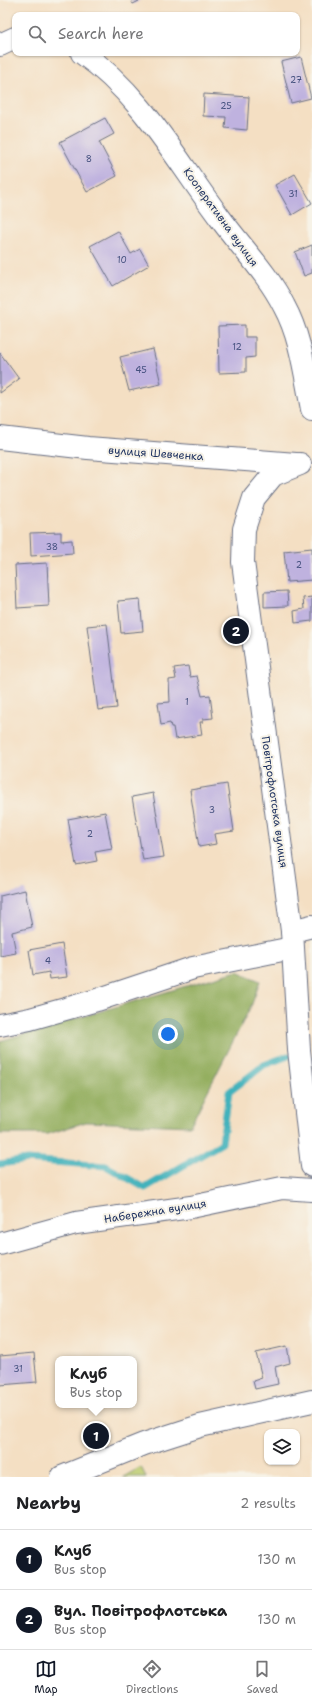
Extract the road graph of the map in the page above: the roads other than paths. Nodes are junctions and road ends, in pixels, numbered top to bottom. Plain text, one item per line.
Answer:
1 (12, 39) edge
2 (0, 45) edge
3 (86, 56) edge
4 (312, 409) edge
5 (0, 438) edge
6 (306, 464) edge
7 (299, 935) edge
8 (0, 1025) edge
9 (312, 1166) edge
10 (312, 1190) edge
11 (0, 1244) edge
12 (312, 1401) edge
13 (62, 1477) edge

1 - 2 street
3 - 4 street, Кооперативна вулиця
5 - 6 street, вулиця Шевченка
6 - 7 street, Повітрофлотська вулиця
7 - 8 street
7 - 9 street, Повітрофлотська вулиця
10 - 11 street, Набережна вулиця
12 - 13 street

